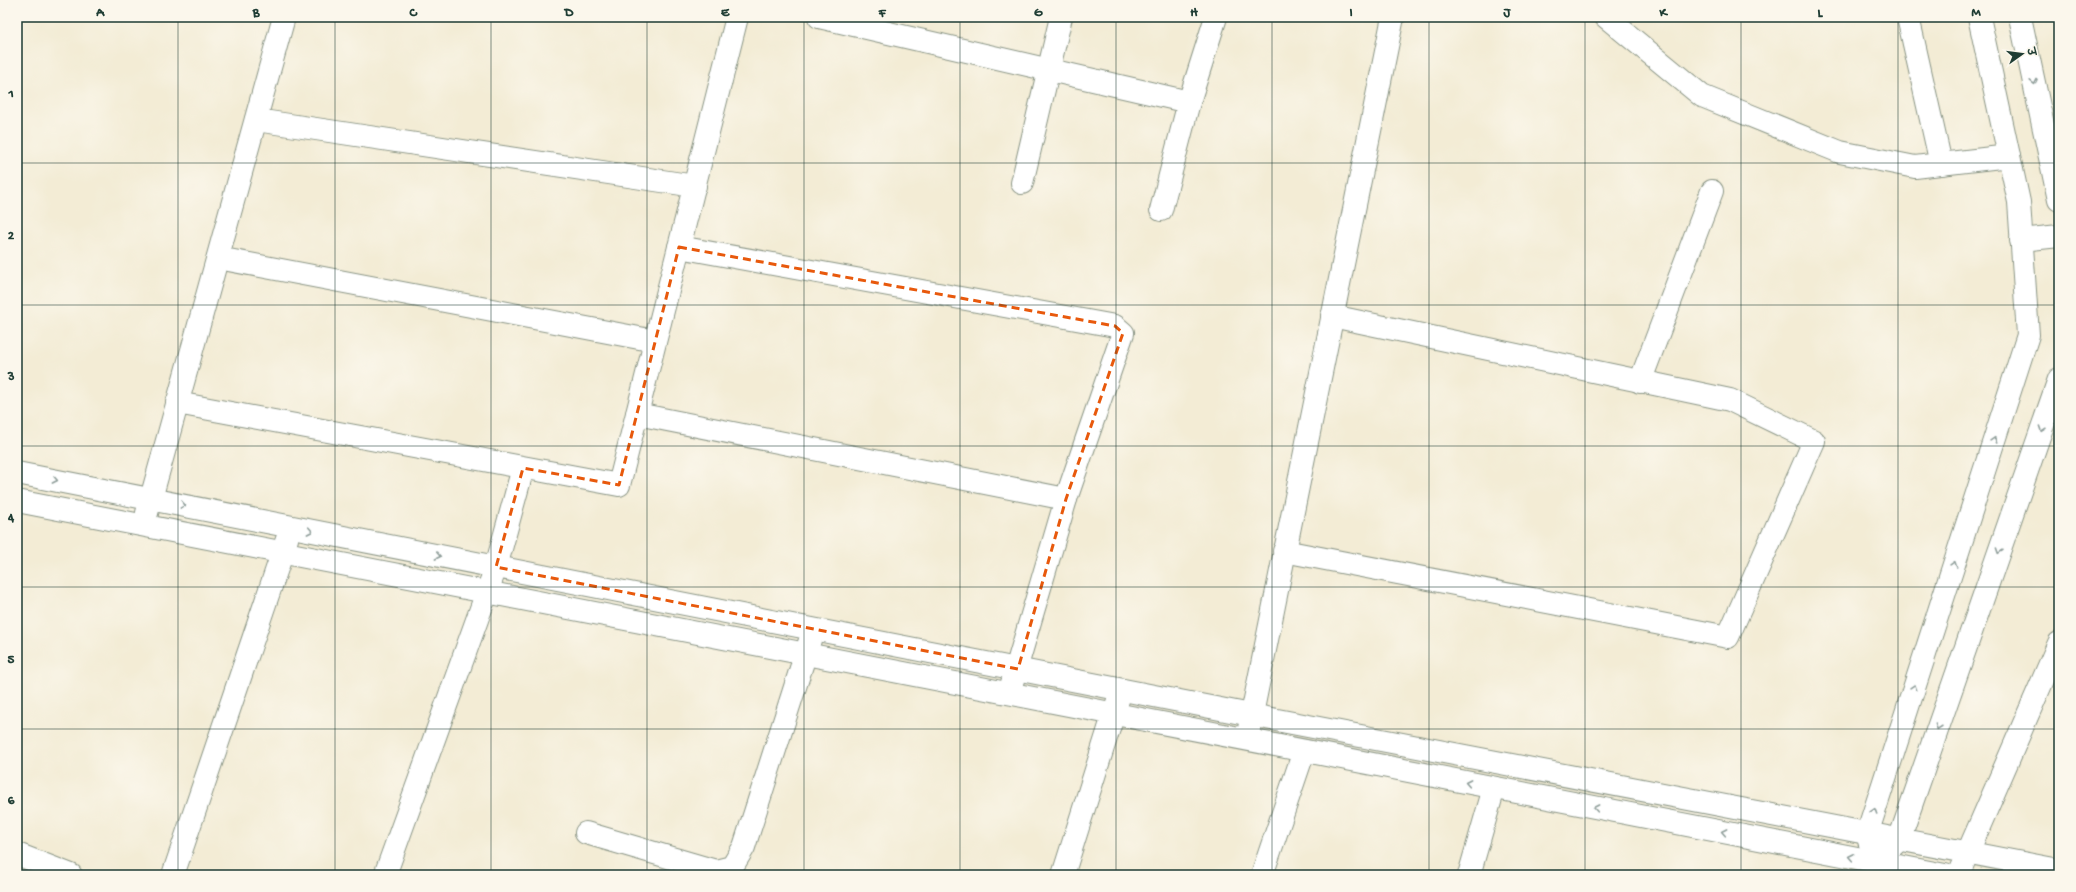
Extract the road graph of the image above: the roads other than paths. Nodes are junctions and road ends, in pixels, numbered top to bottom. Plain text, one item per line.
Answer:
1 (284, 17) edge
2 (737, 17) edge
3 (819, 17) edge
4 (1061, 17) edge
5 (1216, 17) edge
6 (1393, 17) edge
7 (1606, 17) edge
8 (1908, 17) edge
9 (1979, 17) edge
10 (2020, 17) edge
11 (858, 21) edge
12 (1048, 69) junction
13 (1189, 102) junction
14 (256, 120) junction
15 (2009, 156) junction
16 (1941, 164) junction
17 (1022, 183) dead end
18 (694, 186) junction
19 (1712, 191) dead end
20 (2059, 200) edge
21 (1161, 210) dead end
22 (2059, 236) edge
23 (2021, 240) junction
24 (679, 247) junction
25 (218, 258) junction
26 (1332, 316) junction
27 (655, 341) junction
28 (2059, 378) edge
29 (1640, 382) junction
30 (177, 403) junction
31 (637, 414) junction
32 (523, 468) junction
33 (17, 473) edge
34 (150, 499) junction
35 (1066, 499) junction
36 (17, 501) edge
37 (144, 526) junction
38 (290, 526) junction
39 (1284, 551) junction
40 (283, 552) junction
41 (496, 567) junction
42 (486, 592) junction
43 (813, 629) junction
44 (2059, 643) edge
45 (806, 654) junction
46 (1018, 669) junction
47 (1120, 689) junction
48 (1008, 694) junction
49 (1114, 714) junction
50 (1251, 715) junction
51 (1248, 740) junction
52 (1304, 751) junction
53 (1494, 788) junction
54 (586, 833) dead end
55 (1867, 834) junction
56 (1899, 840) junction
57 (1968, 853) junction
58 (17, 854) edge
59 (1875, 862) junction
60 (2059, 870) edge
61 (71, 875) edge
62 (173, 875) edge
63 (384, 875) edge
64 (1064, 875) edge
65 (1262, 875) edge
66 (1468, 875) edge
67 (1944, 875) edge
68 (1958, 875) edge

1 - 14 street
2 - 18 street
3 - 11 street
4 - 12 street
5 - 13 street
6 - 26 street
7 - 16 street
8 - 16 street
9 - 15 street
10 -> 20 street
11 - 12 street
12 - 13 street
12 - 17 street
13 - 21 street
14 - 18 street
14 - 25 street
15 - 16 street
15 - 23 street
18 - 24 street
19 - 29 street
22 - 23 street
55 -> 23 street
24 - 27 street
24 - 35 street
25 - 27 street
25 - 30 street
26 - 29 street
26 - 39 street
27 - 31 street
28 -> 56 street
29 - 39 street
30 - 32 street
30 - 34 street
31 - 32 street
31 - 35 street
32 - 41 street
33 -> 34 street
34 - 37 street
34 -> 38 street
35 - 46 street
36 - 37 street
37 - 40 street
38 - 40 street
38 -> 41 street
39 - 50 street
40 - 42 street
40 - 62 street
41 - 42 street
41 - 43 street
42 - 45 street
42 - 63 street
43 - 45 street
43 - 46 street
44 - 57 street
45 - 48 street
45 - 54 street
46 - 47 street
46 - 48 street
47 - 49 street
47 - 50 street
48 - 49 street
49 - 51 street
49 - 64 street
50 - 51 street
50 - 55 street
51 - 52 street
53 -> 52 street
52 - 65 street
59 -> 53 street
53 - 66 street
55 - 56 street
55 - 59 street
56 - 57 street
56 - 59 street
57 - 60 street
57 - 68 street
58 - 61 street
59 - 67 street

